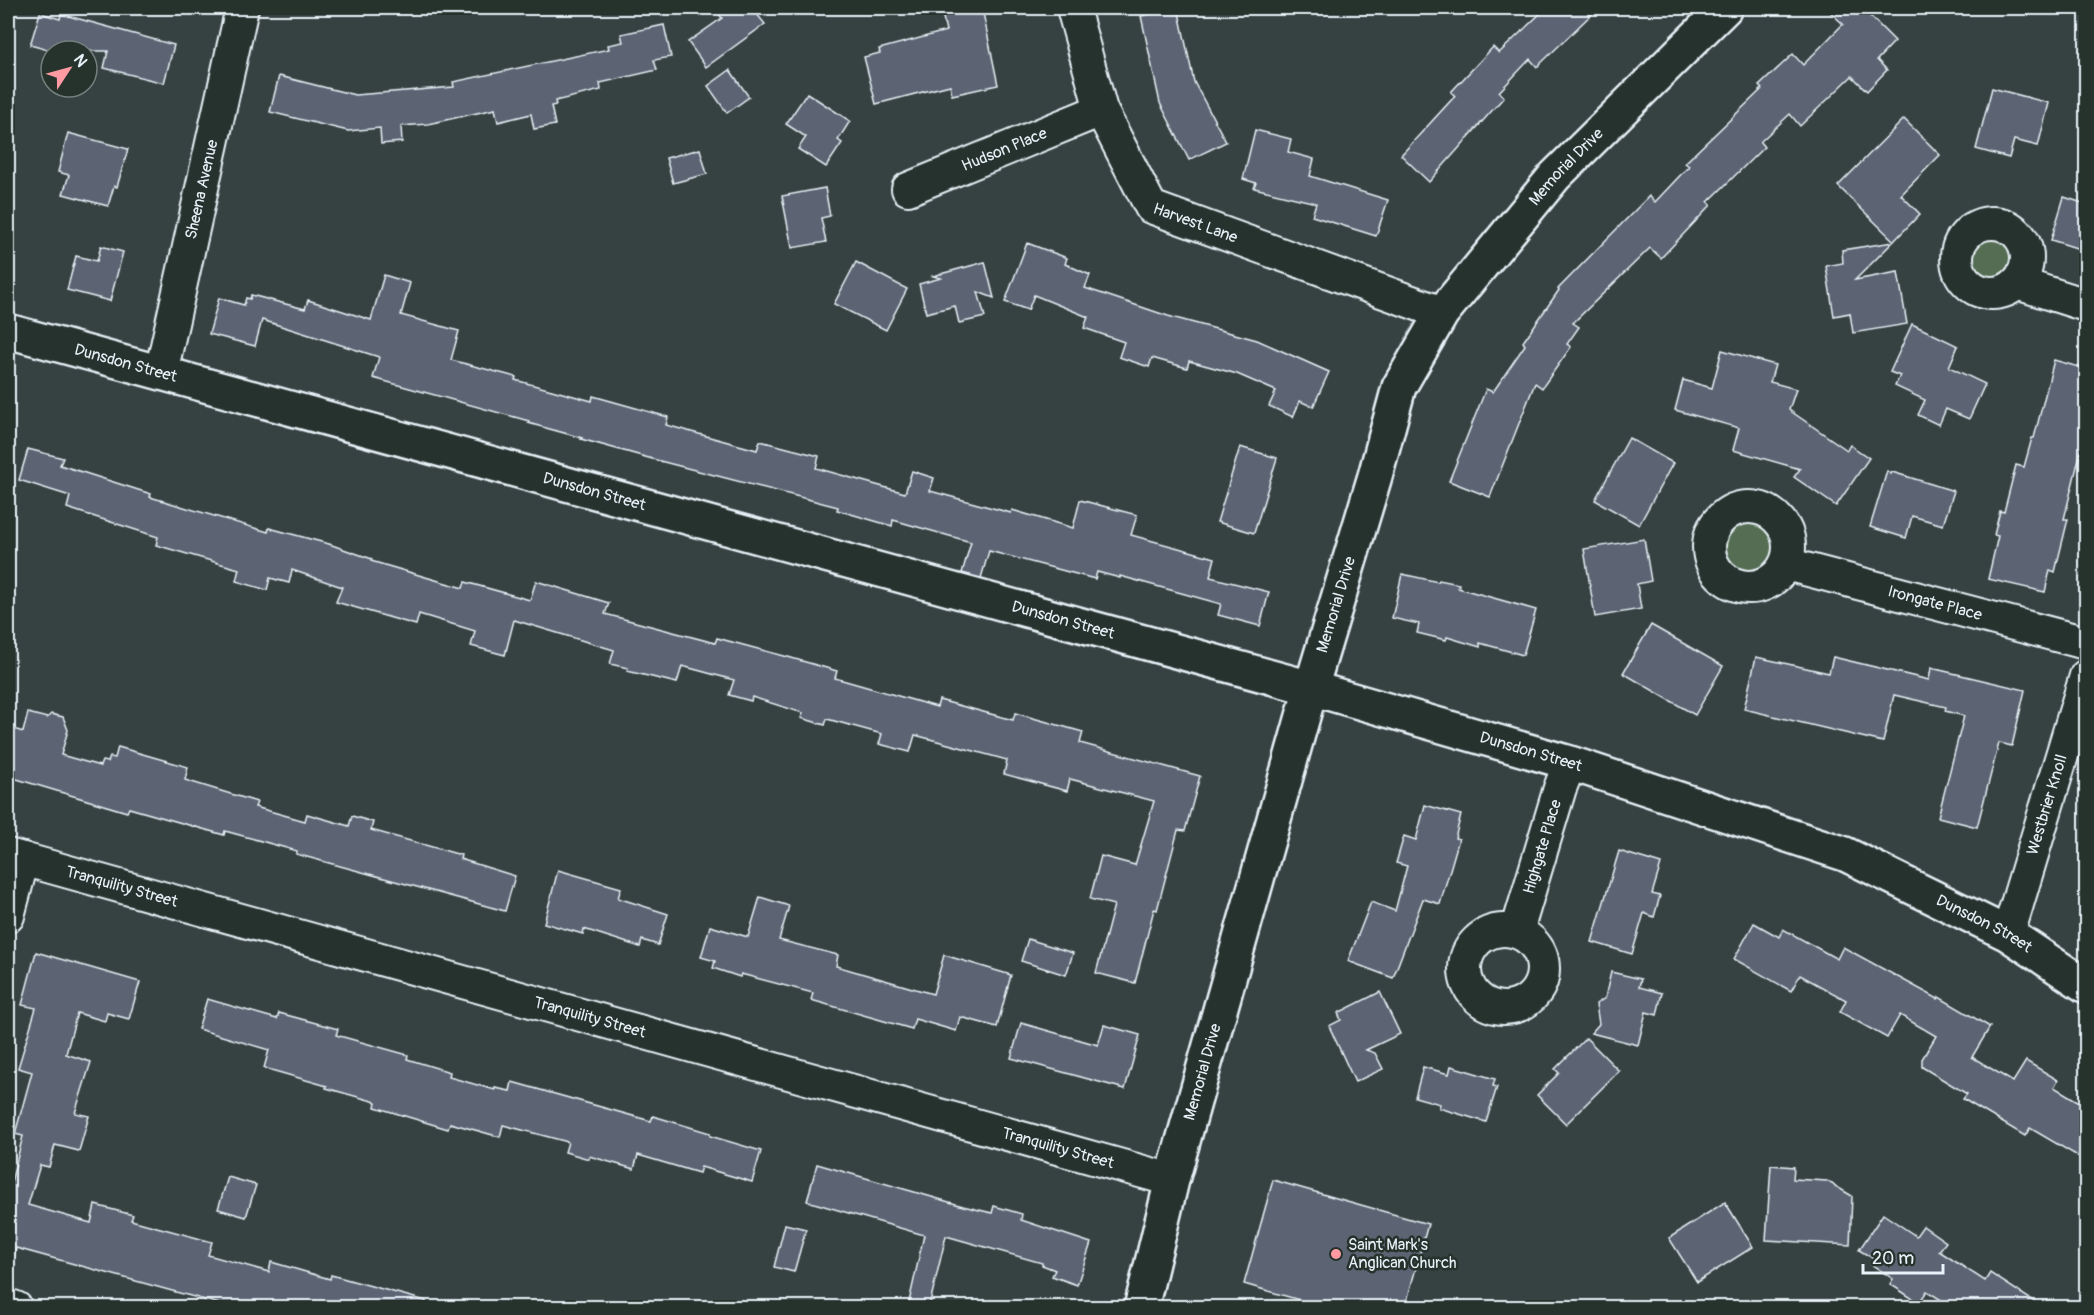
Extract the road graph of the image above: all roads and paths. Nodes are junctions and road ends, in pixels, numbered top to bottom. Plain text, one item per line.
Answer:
1 (242, 8) edge
2 (1073, 8) edge
3 (1725, 8) edge
4 (1101, 110) junction
5 (908, 189) dead end
6 (2017, 284) dead end
7 (2086, 305) edge
8 (1442, 313) junction
9 (8, 332) edge
10 (162, 373) junction
11 (1786, 564) dead end
12 (2086, 643) edge
13 (2086, 676) edge
14 (1311, 688) junction
15 (1570, 763) junction
16 (15, 857) edge
17 (8, 916) edge
18 (1517, 931) dead end
19 (2008, 934) junction
20 (2086, 986) edge
21 (1172, 1180) junction
22 (8, 1305) edge
23 (15, 1308) edge
24 (1141, 1308) edge

1 - 10 street, Sheena Avenue
2 - 4 street, Harvest Lane
3 - 8 main road, Memorial Drive
4 - 5 street, Hudson Place
4 - 8 street, Harvest Lane
6 - 7 street
8 - 14 main road, Memorial Drive
9 - 10 main road, Dunsdon Street
10 - 14 main road, Dunsdon Street
11 - 12 street, Irongate Place
13 - 19 street, Westbrier Knoll
14 - 15 main road, Dunsdon Street
14 - 21 main road, Memorial Drive
15 - 18 street, Highgate Place
15 - 19 main road, Dunsdon Street
16 - 17 street
16 - 21 street, Tranquility Street
19 - 20 main road, Dunsdon Street
21 - 24 main road, Memorial Drive
22 - 23 street

